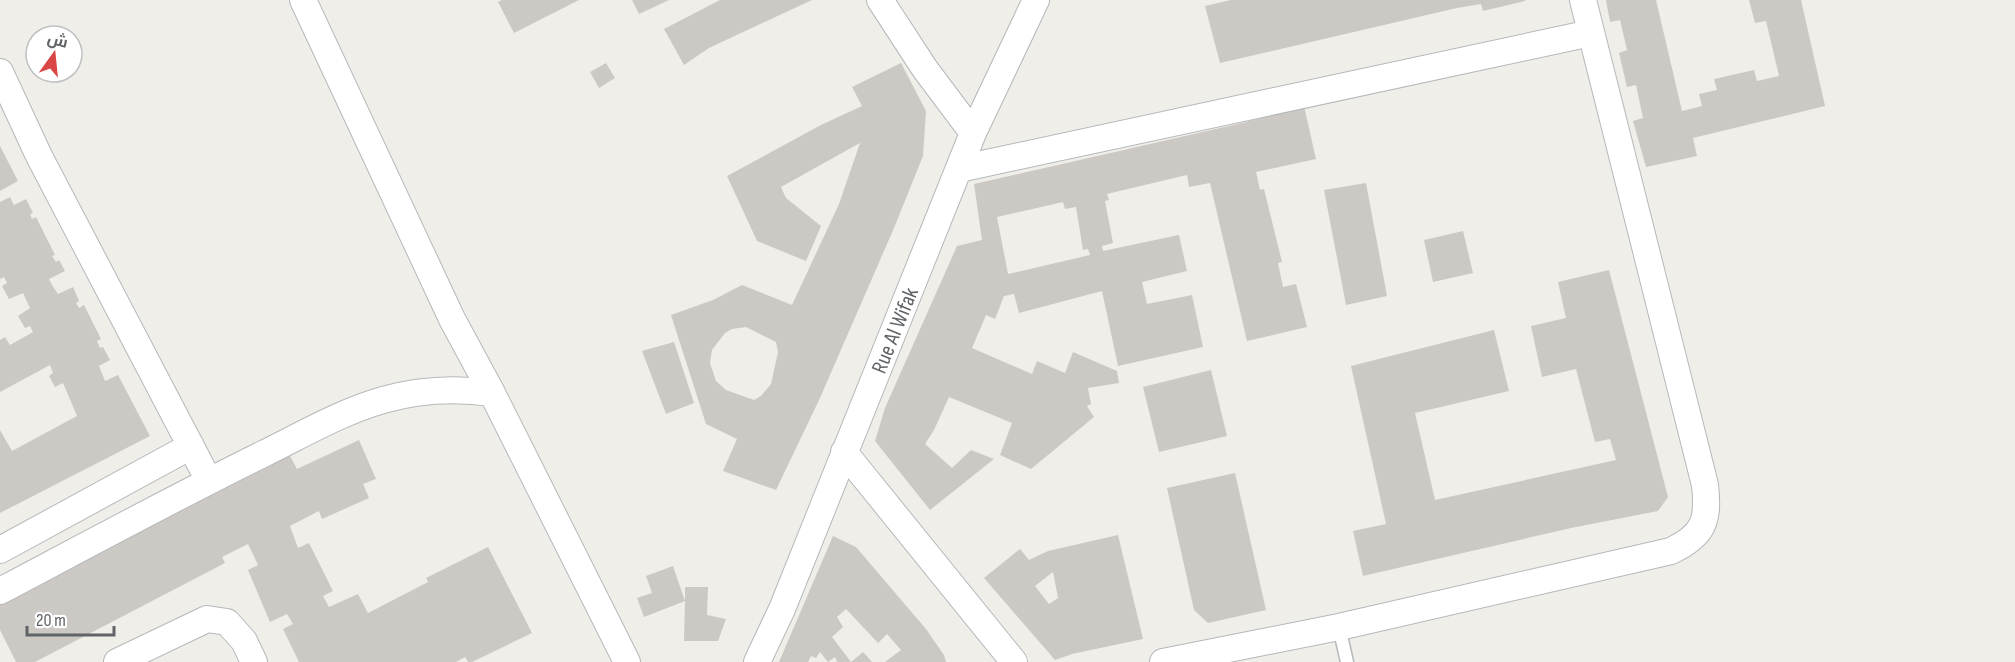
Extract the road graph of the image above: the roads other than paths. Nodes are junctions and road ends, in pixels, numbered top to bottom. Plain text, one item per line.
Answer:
1 (303, 0) edge
2 (880, 0) edge
3 (1036, 0) edge
4 (1583, 0) edge
5 (1591, 33) junction
6 (2, 83) edge
7 (973, 133) junction
8 (959, 169) junction
9 (492, 393) junction
10 (191, 446) junction
11 (844, 452) junction
12 (209, 481) junction
13 (0, 550) edge
14 (0, 591) edge
15 (1339, 627) junction
16 (117, 662) edge
17 (254, 662) edge
18 (627, 662) edge
19 (757, 662) edge
20 (1014, 662) edge
21 (1162, 662) edge
22 (1347, 662) edge

1 - 9 street
2 - 7 street
3 - 7 street, Rue Al Wifak
4 - 5 street
5 - 8 street
5 - 15 street
6 - 10 street
7 - 8 street, Rue Al Wifak
8 - 11 street, Rue Al Wifak
9 - 12 street
9 - 18 street
10 - 12 street
10 - 13 street
11 - 19 street, Rue Al Wifak
11 - 20 street
12 - 14 street
15 - 21 street
15 - 22 lane
16 - 17 street

